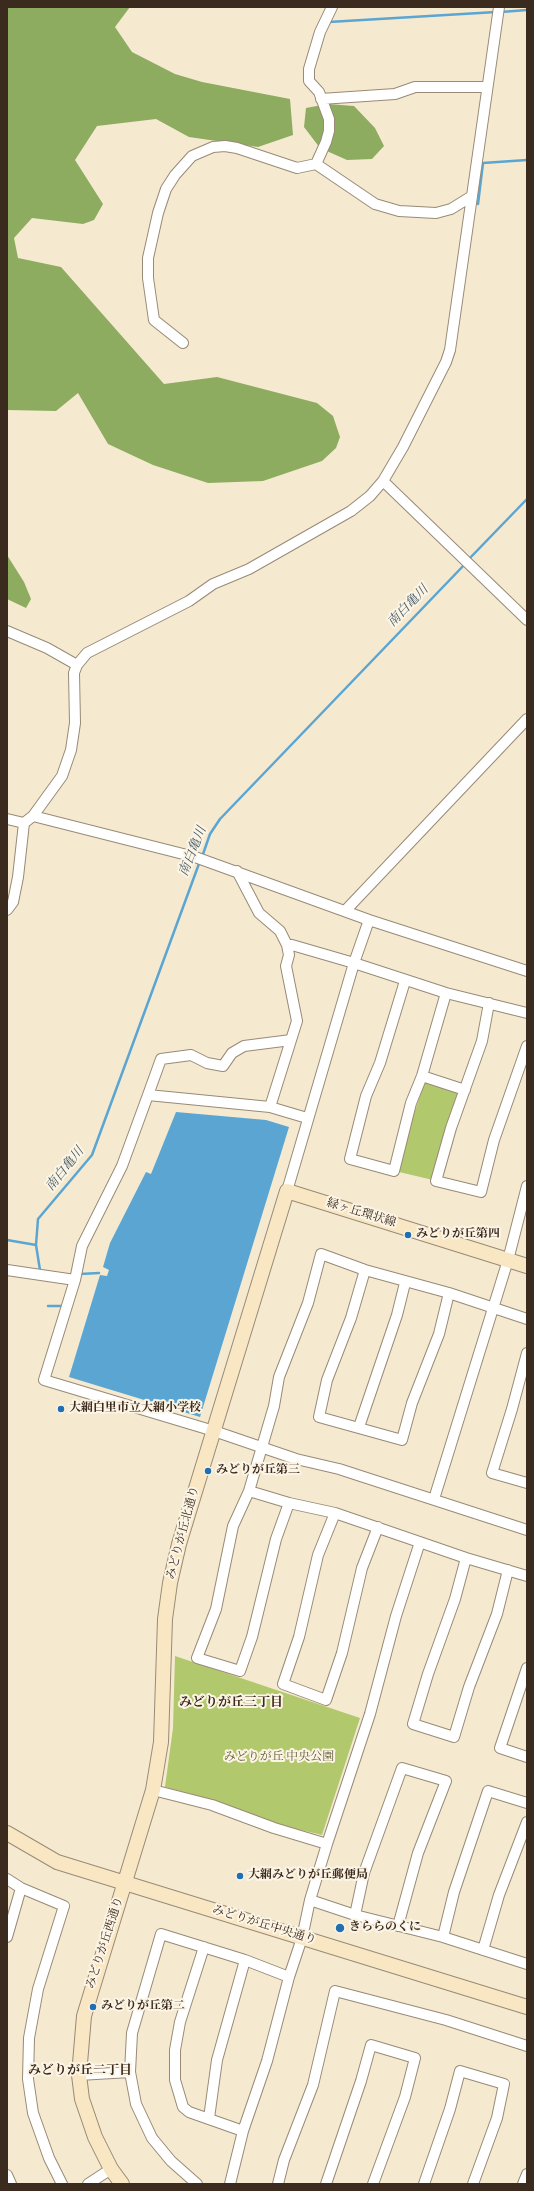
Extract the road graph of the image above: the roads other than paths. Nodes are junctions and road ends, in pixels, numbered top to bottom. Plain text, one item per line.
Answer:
1 (332, 7) edge
2 (499, 7) edge
3 (487, 86) junction
4 (321, 99) junction
5 (316, 164) junction
6 (472, 196) junction
7 (182, 342) dead end
8 (382, 481) junction
9 (527, 620) edge
10 (7, 632) edge
11 (77, 665) junction
12 (527, 719) edge
13 (33, 816) junction
14 (7, 819) edge
15 (24, 823) junction
16 (236, 871) junction
17 (7, 910) edge
18 (345, 911) junction
19 (369, 920) junction
20 (287, 945) junction
21 (354, 963) junction
22 (527, 971) edge
23 (405, 981) junction
24 (446, 993) junction
25 (489, 1003) junction
26 (527, 1013) edge
27 (292, 1040) junction
28 (527, 1046) edge
29 (422, 1076) junction
30 (465, 1090) junction
31 (148, 1094) junction
32 (270, 1107) junction
33 (307, 1118) junction
34 (527, 1186) edge
35 (287, 1191) junction
36 (508, 1260) junction
37 (527, 1266) edge
38 (7, 1270) edge
39 (364, 1270) junction
40 (75, 1280) junction
41 (405, 1283) junction
42 (449, 1293) junction
43 (494, 1308) junction
44 (527, 1319) edge
45 (527, 1353) edge
46 (359, 1427) junction
47 (214, 1431) junction
48 (261, 1449) junction
49 (527, 1483) edge
50 (248, 1491) junction
51 (434, 1499) junction
52 (289, 1504) junction
53 (335, 1513) junction
54 (378, 1527) junction
55 (527, 1530) edge
56 (420, 1542) junction
57 (466, 1558) junction
58 (508, 1570) junction
59 (527, 1576) edge
60 (527, 1668) edge
61 (527, 1757) edge
62 (153, 1790) junction
63 (527, 1803) edge
64 (527, 1822) edge
65 (7, 1833) edge
66 (327, 1844) junction
67 (7, 1879) edge
68 (125, 1883) junction
69 (21, 1888) junction
70 (310, 1900) junction
71 (355, 1915) junction
72 (398, 1926) junction
73 (7, 1937) edge
74 (443, 1937) junction
75 (302, 1938) junction
76 (204, 1947) junction
77 (483, 1950) junction
78 (245, 1960) junction
79 (527, 1964) edge
80 (289, 1977) junction
81 (527, 2007) edge
82 (527, 2046) edge
83 (130, 2072) junction
84 (79, 2075) junction
85 (209, 2118) junction
86 (243, 2131) junction
87 (111, 2169) junction
88 (527, 2174) edge
89 (7, 2175) edge
90 (11, 2184) edge
91 (62, 2184) edge
92 (88, 2184) edge
93 (122, 2184) edge
94 (197, 2184) edge
95 (230, 2184) edge
96 (278, 2184) edge
97 (326, 2184) edge
98 (373, 2184) edge
99 (424, 2184) edge
100 (473, 2184) edge
101 (523, 2184) edge

1 - 4 street
2 - 3 street
3 - 4 street
3 - 6 street
4 - 5 street
5 - 6 street
5 - 7 street
6 - 8 street
8 - 9 street
8 - 11 street
10 - 11 street
11 - 13 street
12 - 18 street
13 - 15 street
13 - 16 street
14 - 15 street
15 - 17 street
16 - 18 street
16 - 20 street
18 - 19 street
19 - 21 street
19 - 22 street
20 - 21 street
20 - 27 street
21 - 23 street
21 - 33 street
23 - 24 street
23 - 29 street
24 - 25 street
24 - 29 street
25 - 26 street
25 - 30 street
27 - 31 street
27 - 32 street
28 - 30 street
29 - 30 street
31 - 32 street
31 - 40 street
32 - 33 street
33 - 35 street
34 - 36 street
35 - 36 street, 緑ヶ丘環状線
35 - 47 street, みどりが丘北通り
36 - 37 street, 緑ヶ丘環状線
36 - 43 street
38 - 40 street
39 - 41 street
39 - 46 street
39 - 48 street
40 - 47 street
41 - 42 street
41 - 46 street
42 - 43 street
42 - 46 street
43 - 44 street
43 - 51 street
45 - 49 street
47 - 48 street
47 - 62 street, みどりが丘北通り
48 - 50 street
48 - 51 street
50 - 52 street
50 - 52 street
51 - 55 street
52 - 53 street
53 - 54 street
53 - 54 street
54 - 56 street
56 - 57 street
56 - 66 street
57 - 58 street
57 - 58 street
58 - 59 street
60 - 61 street
62 - 66 street
62 - 68 street, みどりが丘北通り
63 - 74 street
64 - 77 street
65 - 68 street, みどりが丘中央通り
66 - 70 street
67 - 69 street
68 - 75 street, みどりが丘中央通り
68 - 84 street, みどりが丘西通り
69 - 73 street
69 - 91 street
70 - 71 street
70 - 75 street
71 - 72 street
71 - 72 street
72 - 74 street
74 - 77 street
75 - 80 street
75 - 81 street, みどりが丘中央通り
76 - 78 street
76 - 83 street
76 - 85 street
77 - 79 street
78 - 80 street
78 - 85 street
80 - 86 street
82 - 96 street
83 - 84 street
83 - 94 street
84 - 87 street, みどりが丘西通り
85 - 86 street
86 - 95 street
87 - 92 street
87 - 93 street, みどりが丘西通り
88 - 101 street
89 - 90 street
97 - 98 street
99 - 100 street

